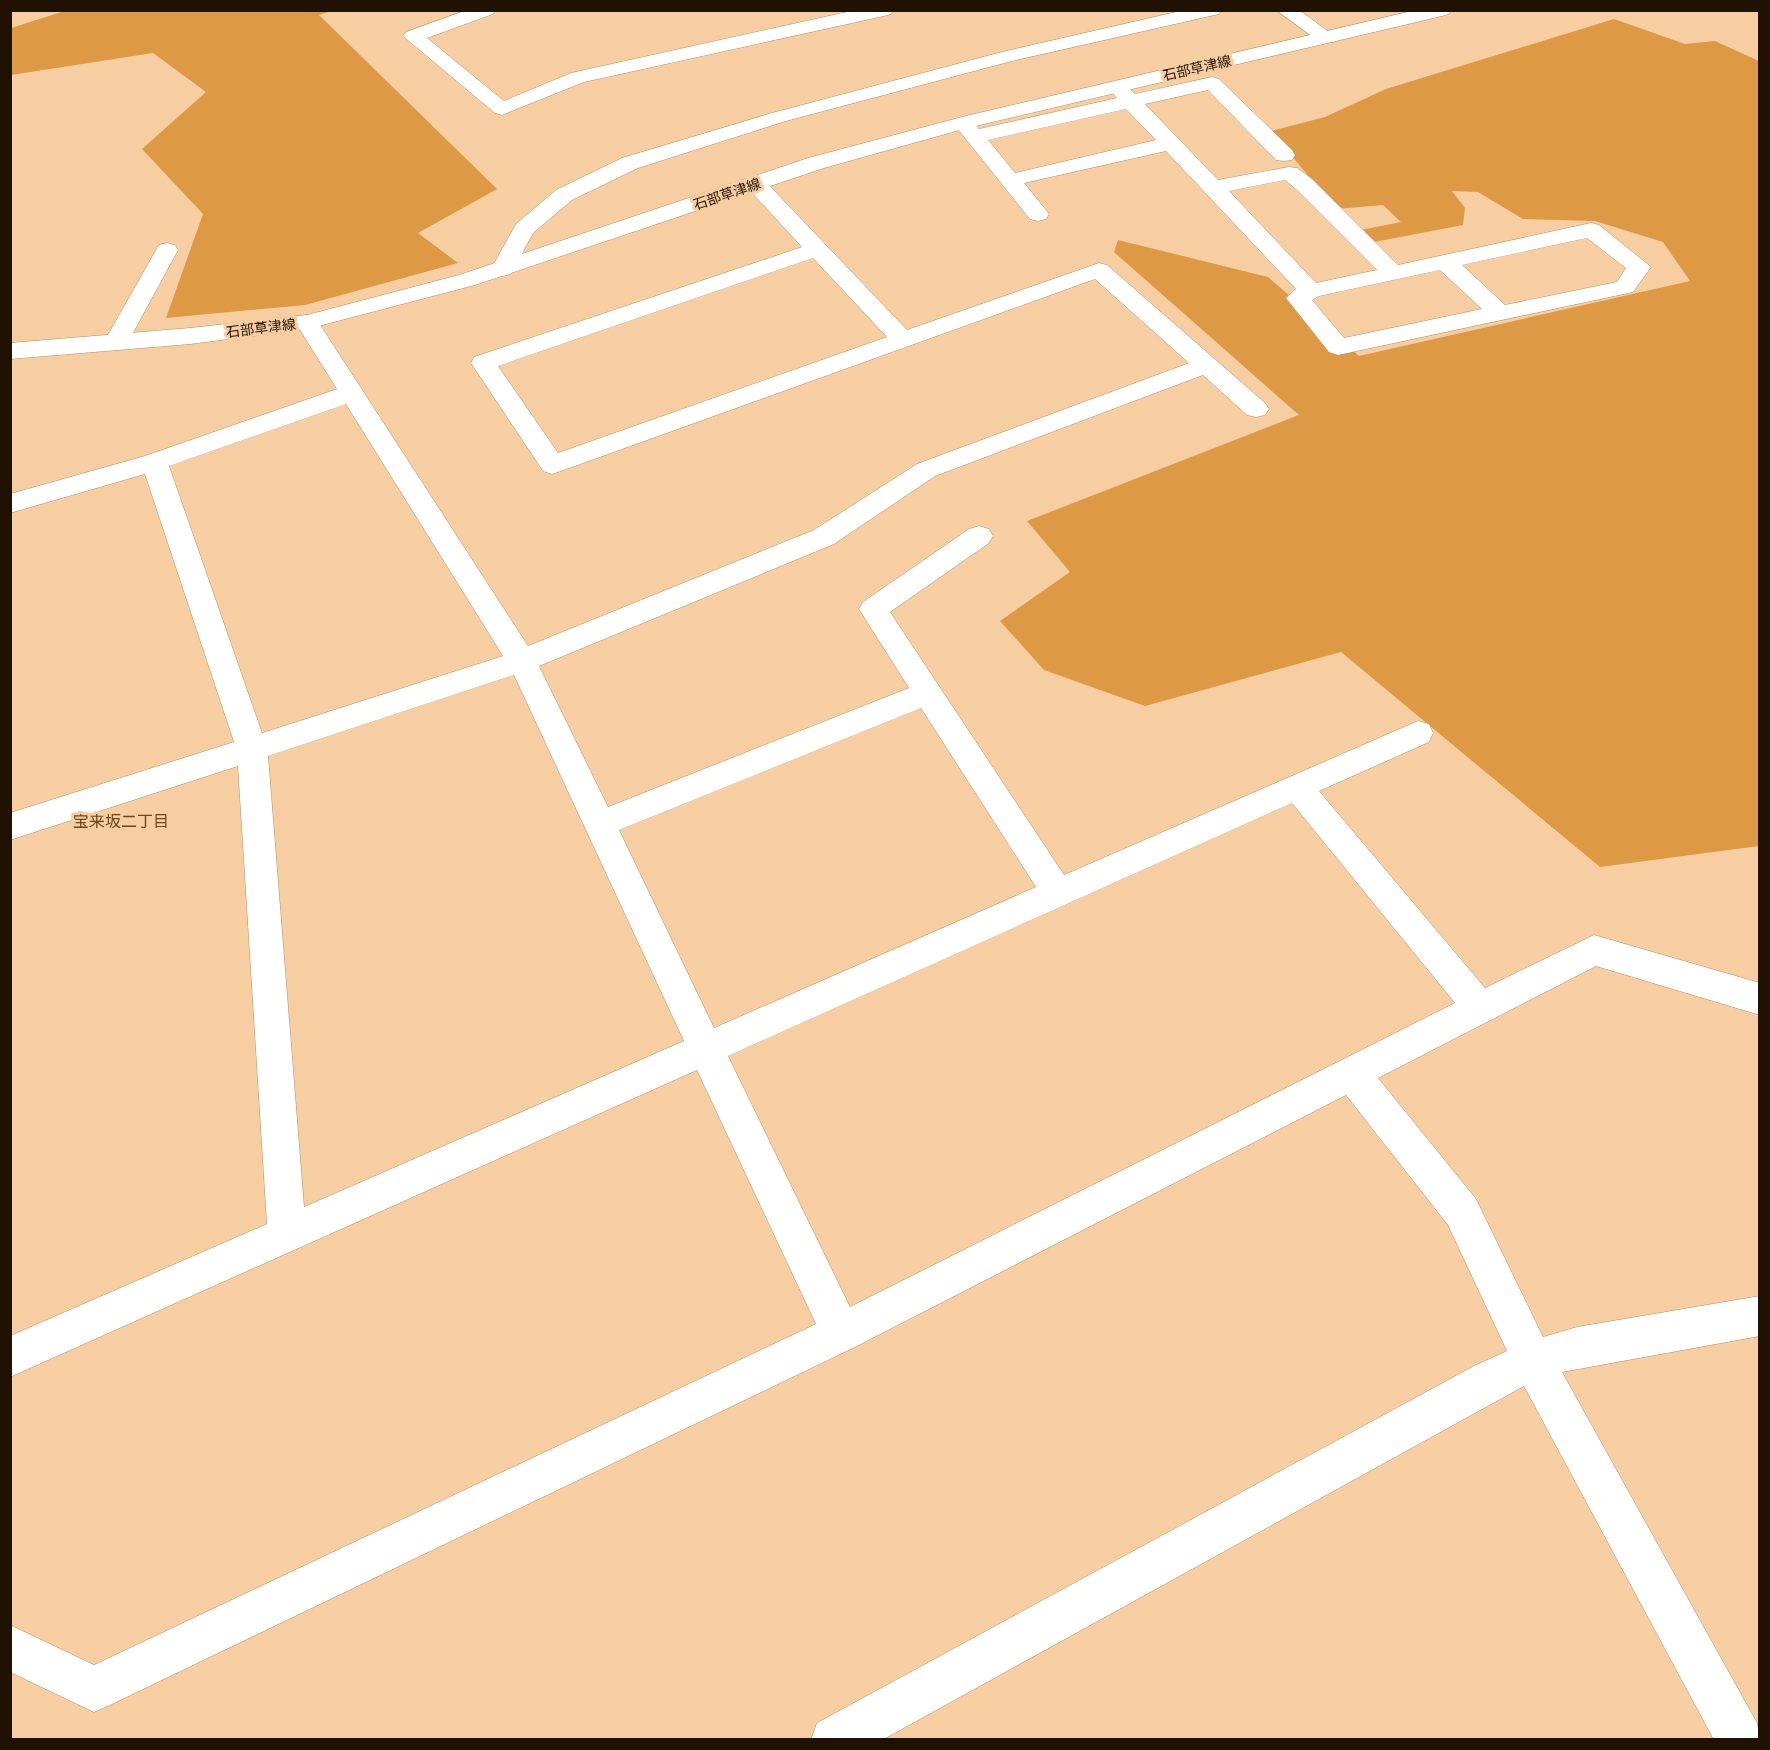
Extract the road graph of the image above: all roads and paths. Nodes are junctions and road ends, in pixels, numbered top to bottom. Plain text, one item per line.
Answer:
1 (486, 10) edge
2 (884, 10) edge
3 (1212, 10) edge
4 (1285, 10) edge
5 (1442, 10) edge
6 (759, 19) dead end
7 (771, 35) junction
8 (1327, 38) junction
9 (1124, 94) junction
10 (968, 130) junction
11 (1171, 144) junction
12 (1284, 155) dead end
13 (1011, 180) junction
14 (755, 184) junction
15 (1213, 188) junction
16 (1038, 214) dead end
17 (817, 249) junction
18 (166, 250) dead end
19 (1445, 262) junction
20 (503, 268) junction
21 (1393, 273) junction
22 (1311, 291) junction
23 (1500, 313) junction
24 (307, 322) junction
25 (903, 340) junction
26 (116, 342) junction
27 (10, 351) edge
28 (1207, 365) junction
29 (351, 393) junction
30 (1256, 409) dead end
31 (154, 462) junction
32 (10, 504) edge
33 (979, 536) dead end
34 (522, 661) junction
35 (927, 693) junction
36 (1418, 733) dead end
37 (252, 748) junction
38 (1297, 787) junction
39 (600, 824) junction
40 (10, 826) edge
41 (1058, 893) junction
42 (1760, 999) edge
43 (1480, 1008) junction
44 (707, 1049) junction
45 (1352, 1074) junction
46 (287, 1235) junction
47 (1760, 1316) edge
48 (841, 1333) junction
49 (10, 1357) edge
50 (1533, 1360) junction
51 (10, 1648) edge
52 (834, 1740) edge
53 (1740, 1740) edge

1 - 7 street
2 - 7 street
3 - 20 street
4 - 8 street
5 - 8 street, 石部草津線
6 - 7 street
8 - 9 street, 石部草津線
9 - 10 street, 石部草津線
9 - 11 street
9 - 12 street
10 - 13 street
10 - 14 street, 石部草津線
11 - 13 street
11 - 15 street
13 - 16 street
14 - 17 street
14 - 20 street, 石部草津線
15 - 21 street
15 - 22 street
17 - 25 street
17 - 25 street
18 - 26 street
19 - 21 street
19 - 23 street
19 - 23 street
20 - 24 street, 石部草津線
21 - 22 street
22 - 23 street
24 - 26 street, 石部草津線
24 - 29 street
25 - 28 street
26 - 27 street, 石部草津線
28 - 30 street
28 - 34 street
29 - 31 street
29 - 34 street
31 - 32 street
31 - 37 street
33 - 35 street
34 - 37 street
34 - 39 street
35 - 39 street
35 - 41 street
36 - 38 street
37 - 40 street
37 - 46 street
38 - 41 street
38 - 43 street
39 - 44 street
41 - 44 street
42 - 43 street
43 - 45 street
44 - 46 street
44 - 48 street
45 - 48 street
45 - 50 street
46 - 49 street
47 - 50 street
48 - 51 street
50 - 52 street
50 - 53 street

